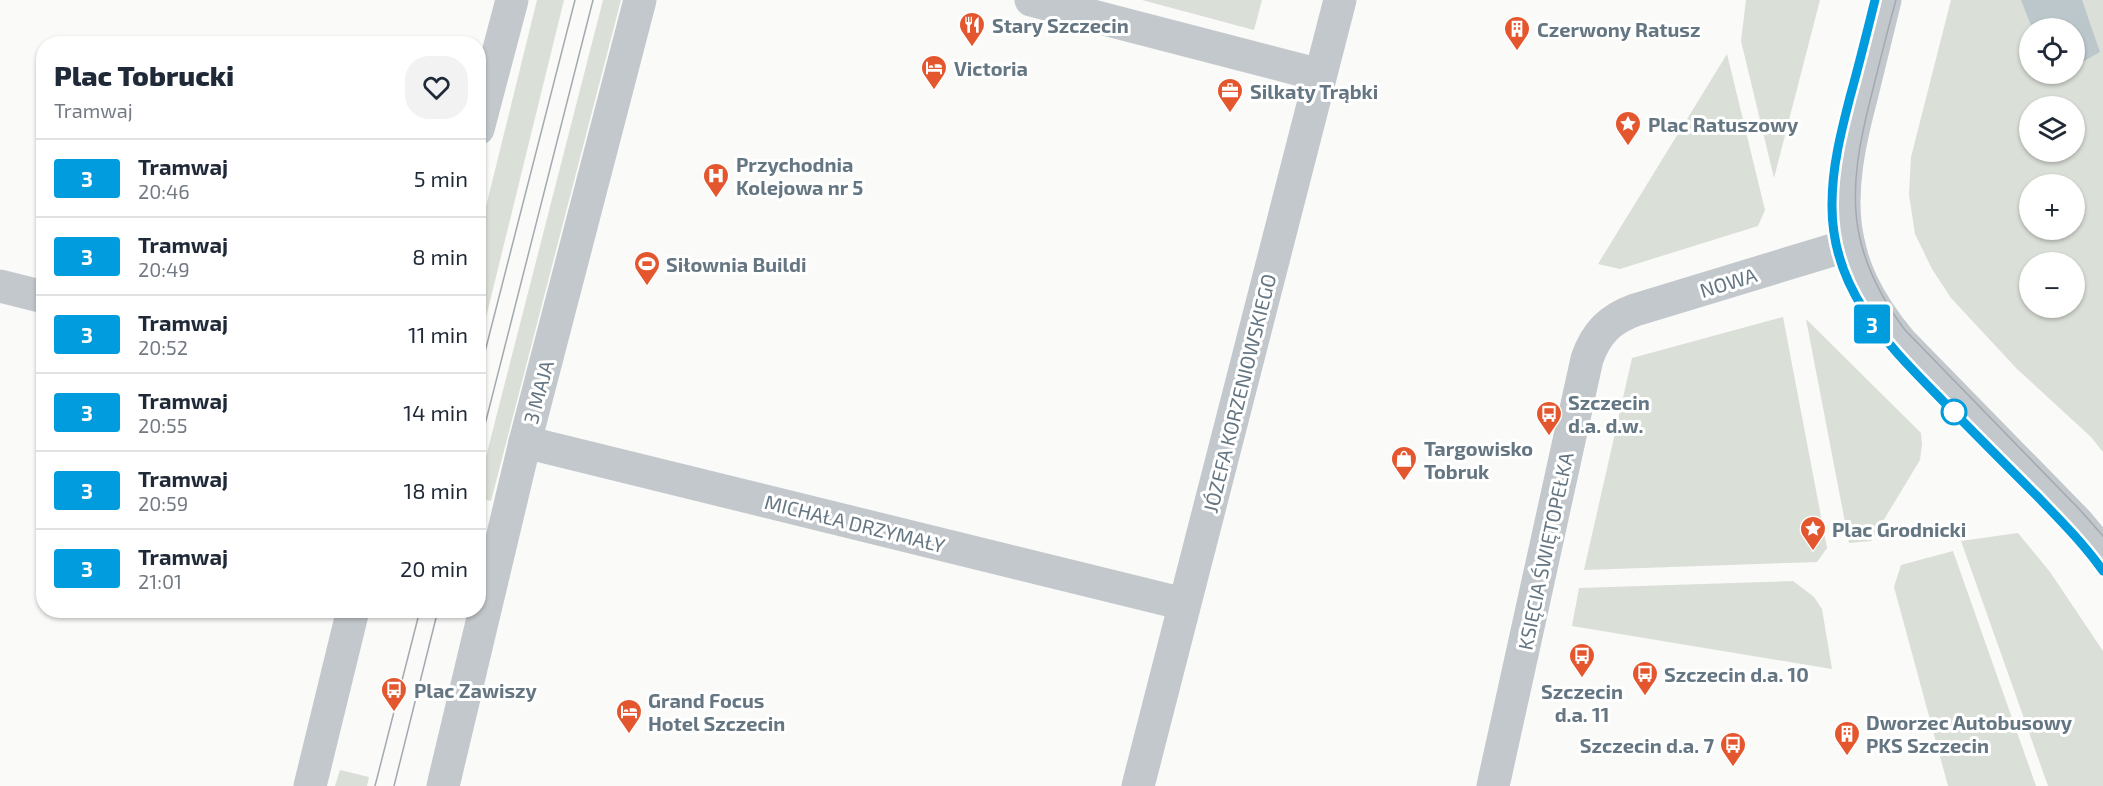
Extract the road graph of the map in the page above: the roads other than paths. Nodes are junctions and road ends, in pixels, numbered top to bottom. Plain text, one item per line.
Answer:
1 (512, 0) edge
2 (640, 0) edge
3 (1031, 0) edge
4 (1340, 0) edge
5 (1886, 0) edge
6 (1320, 75) junction
7 (486, 99) edge
8 (1849, 245) junction
9 (0, 286) edge
10 (36, 295) edge
11 (1609, 322) joint
12 (525, 442) junction
13 (2103, 553) edge
14 (1184, 604) junction
15 (486, 606) edge
16 (351, 618) edge
17 (483, 618) edge
18 (310, 786) edge
19 (443, 786) edge
20 (1138, 786) edge
21 (1493, 786) edge

1 - 7 street
2 - 12 street, 3 MAJA
3 - 6 street
4 - 6 street, JÓZEFA KORZENIOWSKIEGO
5 - 8 street
6 - 14 street, JÓZEFA KORZENIOWSKIEGO
8 - 11 street, NOWA
8 - 13 street
9 - 10 street
11 - 21 street, KSIĘCIA ŚWIĘTOPEŁKA
12 - 14 street, MICHAŁA DRZYMAŁY
12 - 15 street, 3 MAJA
14 - 20 street, JÓZEFA KORZENIOWSKIEGO
16 - 18 street
17 - 19 street, 3 MAJA

